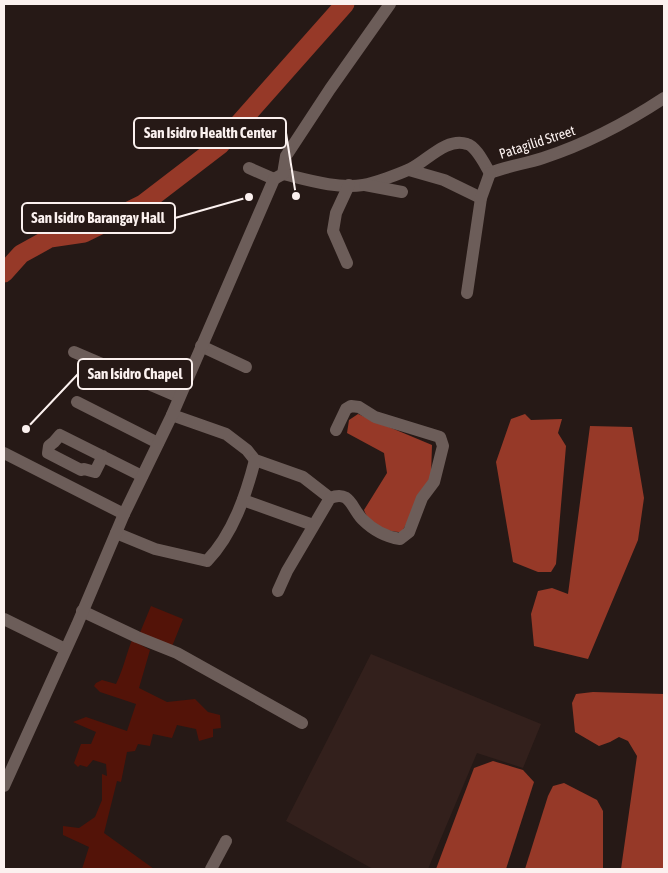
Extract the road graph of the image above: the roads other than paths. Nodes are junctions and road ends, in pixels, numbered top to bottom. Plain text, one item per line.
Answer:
1 (390, 4) edge
2 (664, 98) edge
3 (249, 168) dead end
4 (409, 170) junction
5 (490, 173) junction
6 (279, 177) junction
7 (349, 185) junction
8 (362, 185) junction
9 (402, 192) dead end
10 (481, 198) junction
11 (347, 263) dead end
12 (467, 293) dead end
13 (201, 346) junction
14 (74, 352) dead end
15 (246, 367) dead end
16 (179, 397) junction
17 (77, 402) dead end
18 (172, 414) junction
19 (336, 430) dead end
20 (158, 443) junction
21 (4, 453) edge
22 (102, 456) dead end
23 (256, 460) junction
24 (142, 476) junction
25 (330, 498) junction
26 (243, 500) junction
27 (124, 514) junction
28 (313, 526) junction
29 (116, 533) junction
30 (278, 591) dead end
31 (82, 611) junction
32 (4, 620) edge
33 (65, 649) junction
34 (302, 723) dead end
35 (4, 786) edge
36 (226, 841) dead end
37 (211, 869) edge

1 - 6 street
2 - 5 street, Patagilid Street
3 - 6 street, Patagilid Street
4 - 5 street, Patagilid Street
4 - 8 street, Patagilid Street
4 - 10 street
5 - 10 street
6 - 7 street, Patagilid Street
6 - 13 street
7 - 8 street, Patagilid Street
7 - 11 street
8 - 9 street
10 - 12 street
13 - 15 street
13 - 16 street
14 - 16 street
16 - 18 street
17 - 20 street
18 - 20 street
18 - 23 street
19 - 25 street
20 - 24 street
21 - 27 street
22 - 24 street
23 - 25 street
23 - 26 street
24 - 27 street
25 - 28 street
26 - 28 street
26 - 29 street
27 - 29 street
28 - 30 street
29 - 31 street
31 - 33 street
31 - 34 street
32 - 33 street
33 - 35 street
36 - 37 street

